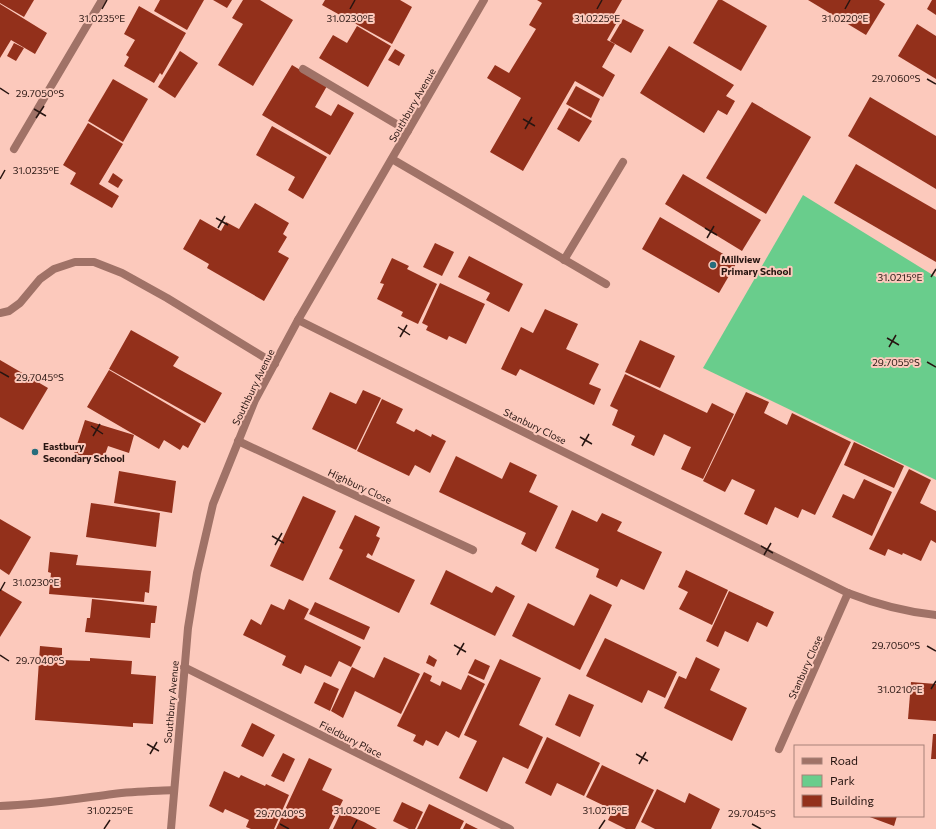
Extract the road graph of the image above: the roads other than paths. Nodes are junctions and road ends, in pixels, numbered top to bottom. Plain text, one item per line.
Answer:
1 (102, 0) edge
2 (484, 0) edge
3 (303, 69) dead end
4 (408, 131) junction
5 (14, 149) dead end
6 (392, 159) junction
7 (623, 162) dead end
8 (564, 260) junction
9 (606, 284) dead end
10 (0, 313) edge
11 (298, 320) junction
12 (275, 364) junction
13 (238, 441) junction
14 (473, 550) dead end
15 (848, 592) junction
16 (936, 615) edge
17 (184, 667) junction
18 (779, 749) dead end
19 (174, 790) junction
20 (0, 806) edge
21 (171, 829) edge
22 (510, 829) edge

1 - 5 street
2 - 4 street, Southbury Avenue
3 - 4 street
4 - 6 street, Southbury Avenue
6 - 8 street
6 - 11 street, Southbury Avenue
7 - 8 street
8 - 9 street
10 - 12 street
11 - 12 street, Southbury Avenue
11 - 15 street, Stanbury Close
12 - 13 street, Southbury Avenue
13 - 14 street, Highbury Close
13 - 17 street, Southbury Avenue
15 - 16 street, Stanbury Close
15 - 18 street, Stanbury Close
17 - 19 street, Southbury Avenue
17 - 22 street, Fieldbury Place
19 - 20 street
19 - 21 street, Southbury Avenue

